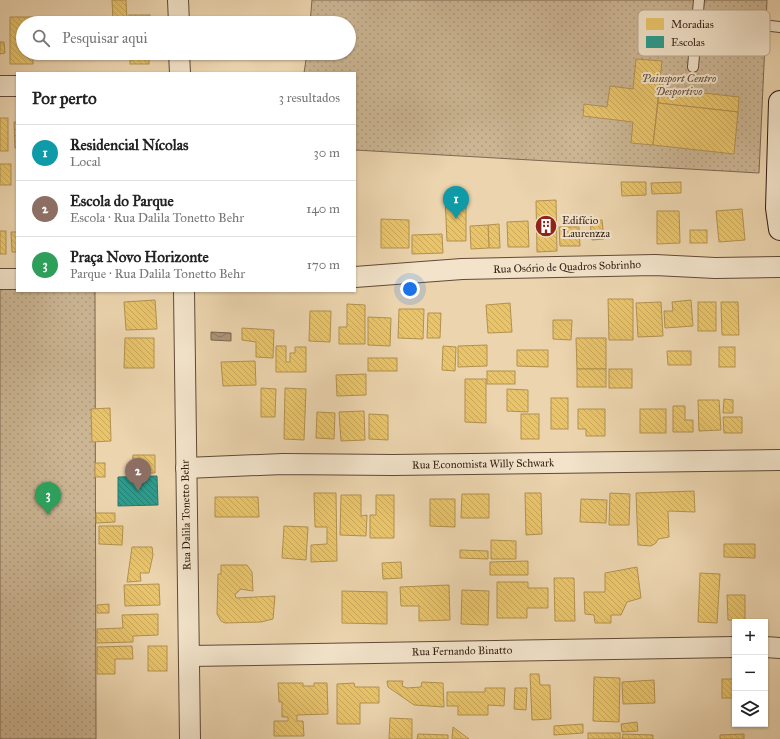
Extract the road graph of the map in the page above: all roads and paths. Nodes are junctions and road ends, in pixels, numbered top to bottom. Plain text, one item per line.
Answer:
1 (178, 0) edge
2 (699, 0) edge
3 (697, 10) edge
4 (178, 16) edge
5 (770, 26) edge
6 (780, 27) edge
7 (694, 56) edge
8 (179, 60) edge
9 (693, 68) dead end
10 (180, 72) edge
11 (0, 86) edge
12 (16, 86) edge
13 (780, 102) edge
14 (780, 118) edge
15 (780, 229) edge
16 (780, 267) edge
17 (356, 277) edge
18 (0, 279) edge
19 (16, 279) edge
20 (184, 292) edge
21 (780, 460) edge
22 (186, 468) junction
23 (732, 647) edge
24 (768, 647) edge
25 (780, 648) edge
26 (189, 656) junction
27 (190, 739) edge

1 - 4 street
2 - 3 lane
5 - 6 lane
7 - 9 lane
8 - 10 street
11 - 12 street
13 - 14 street
14 - 15 street
16 - 17 street, Rua Osório de Quadros Sobrinho
18 - 19 street
20 - 22 street, Rua Dalila Tonetto Behr
21 - 22 street, Rua Economista Willy Schwark
22 - 26 street, Rua Dalila Tonetto Behr
23 - 26 street, Rua Fernando Binatto
24 - 25 street
26 - 27 street, Rua Dalila Tonetto Behr

